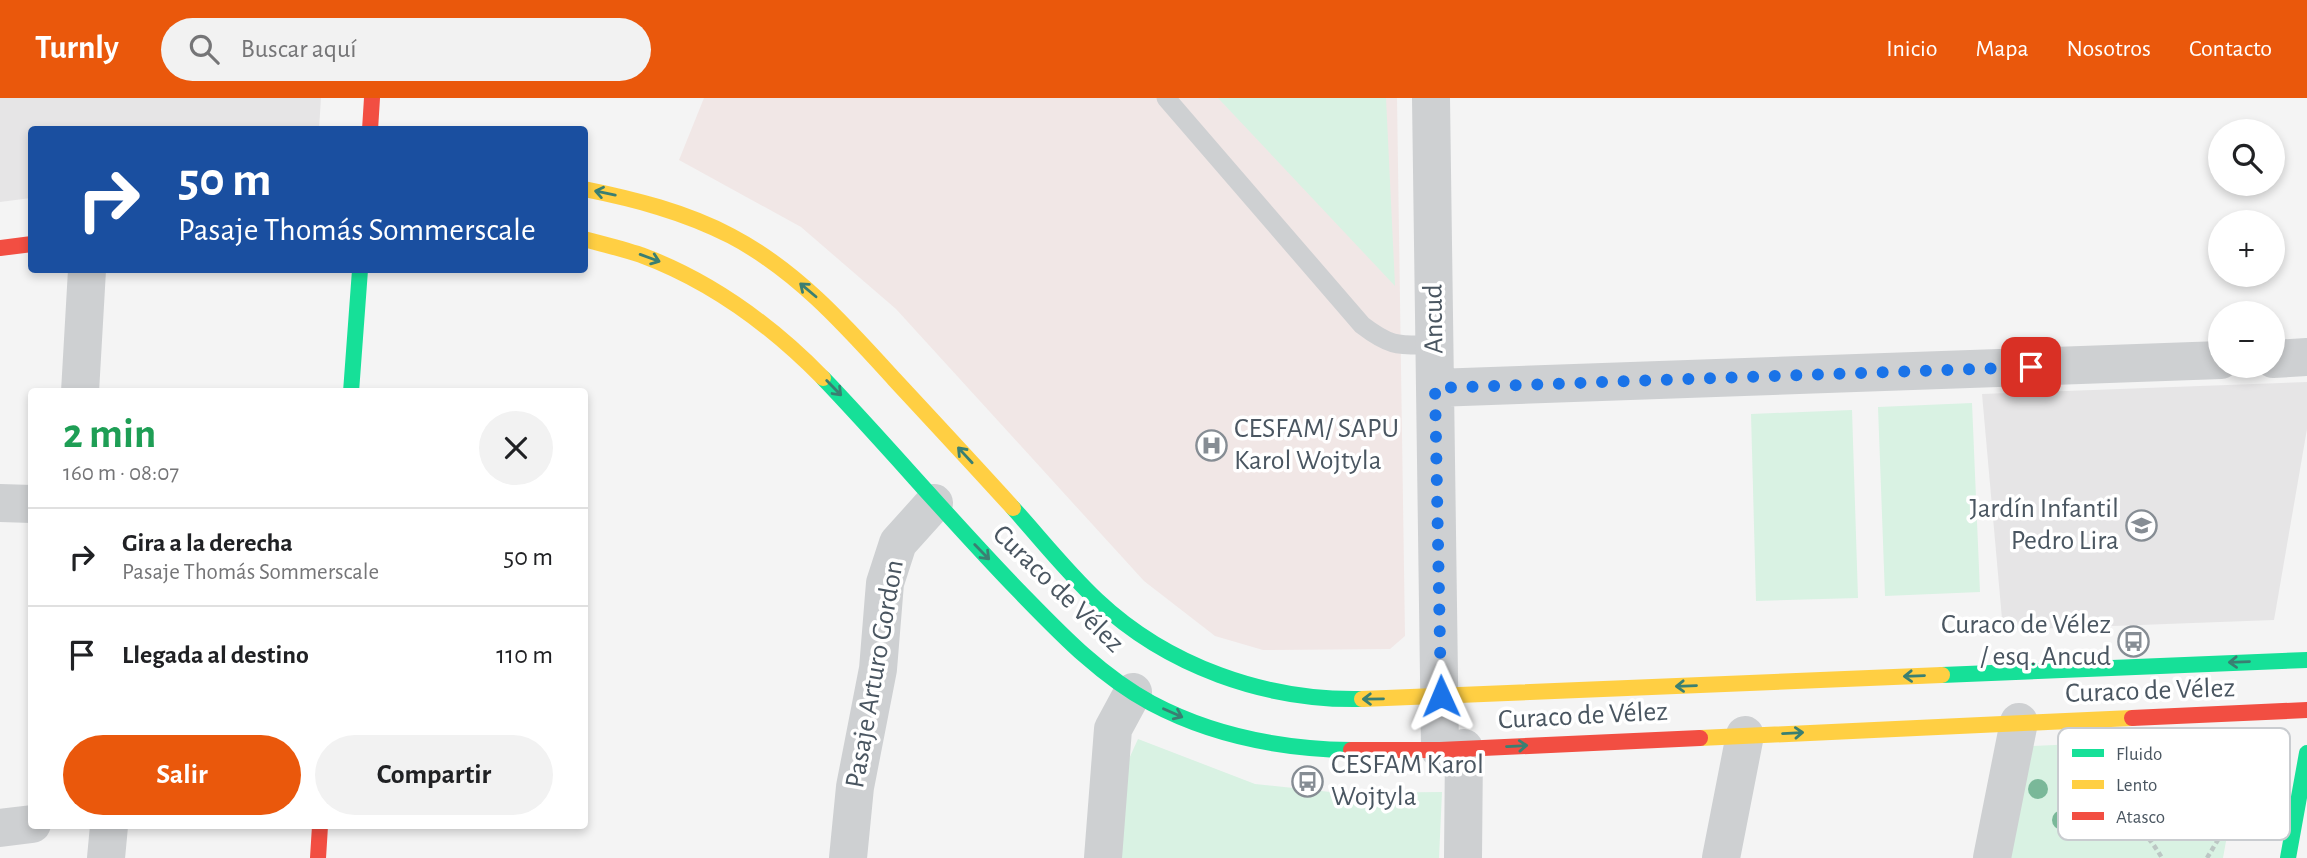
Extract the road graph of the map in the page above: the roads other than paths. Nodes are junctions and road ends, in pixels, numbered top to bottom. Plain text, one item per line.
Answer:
1 (372, 98) edge
2 (1166, 98) edge
3 (1431, 98) edge
4 (370, 126) edge
5 (588, 190) edge
6 (588, 240) edge
7 (28, 244) edge
8 (0, 248) edge
9 (87, 273) edge
10 (360, 273) edge
11 (1435, 345) junction
12 (2307, 358) edge
13 (2285, 359) edge
14 (2208, 360) edge
15 (80, 388) edge
16 (351, 388) edge
17 (1435, 388) junction
18 (0, 503) edge
19 (934, 503) junction
20 (28, 504) edge
21 (2307, 660) edge
22 (1133, 692) junction
23 (1441, 696) junction
24 (2307, 710) edge
25 (2020, 722) junction
26 (1745, 735) junction
27 (1452, 749) junction
28 (2307, 753) edge
29 (28, 824) edge
30 (0, 828) edge
31 (108, 829) edge
32 (320, 829) edge
33 (106, 858) edge
34 (317, 858) edge
35 (848, 858) edge
36 (1103, 858) edge
37 (1463, 858) edge
38 (1721, 858) edge
39 (1992, 858) edge
40 (2288, 858) edge

1 - 4 street
2 - 11 lane
3 - 11 street, Ancud
23 -> 5 street, Curaco de Vélez
6 -> 19 street, Curaco de Vélez
7 - 8 street
9 - 15 street
10 - 16 street
11 - 17 street, Ancud
12 - 13 street
14 - 17 street
17 - 23 street, Ancud
18 - 20 street
19 -> 22 street, Curaco de Vélez
19 - 35 street, Pasaje Arturo Gordon
21 -> 23 street, Curaco de Vélez
22 -> 27 street, Curaco de Vélez
22 - 36 street
23 - 27 street, Ancud
24 - 25 street, Curaco de Vélez
26 -> 25 street, Curaco de Vélez
25 - 39 street
27 -> 26 street, Curaco de Vélez
26 - 38 street
27 - 37 street, Ancud
28 - 40 street
29 - 30 street
31 - 33 street
32 - 34 street

